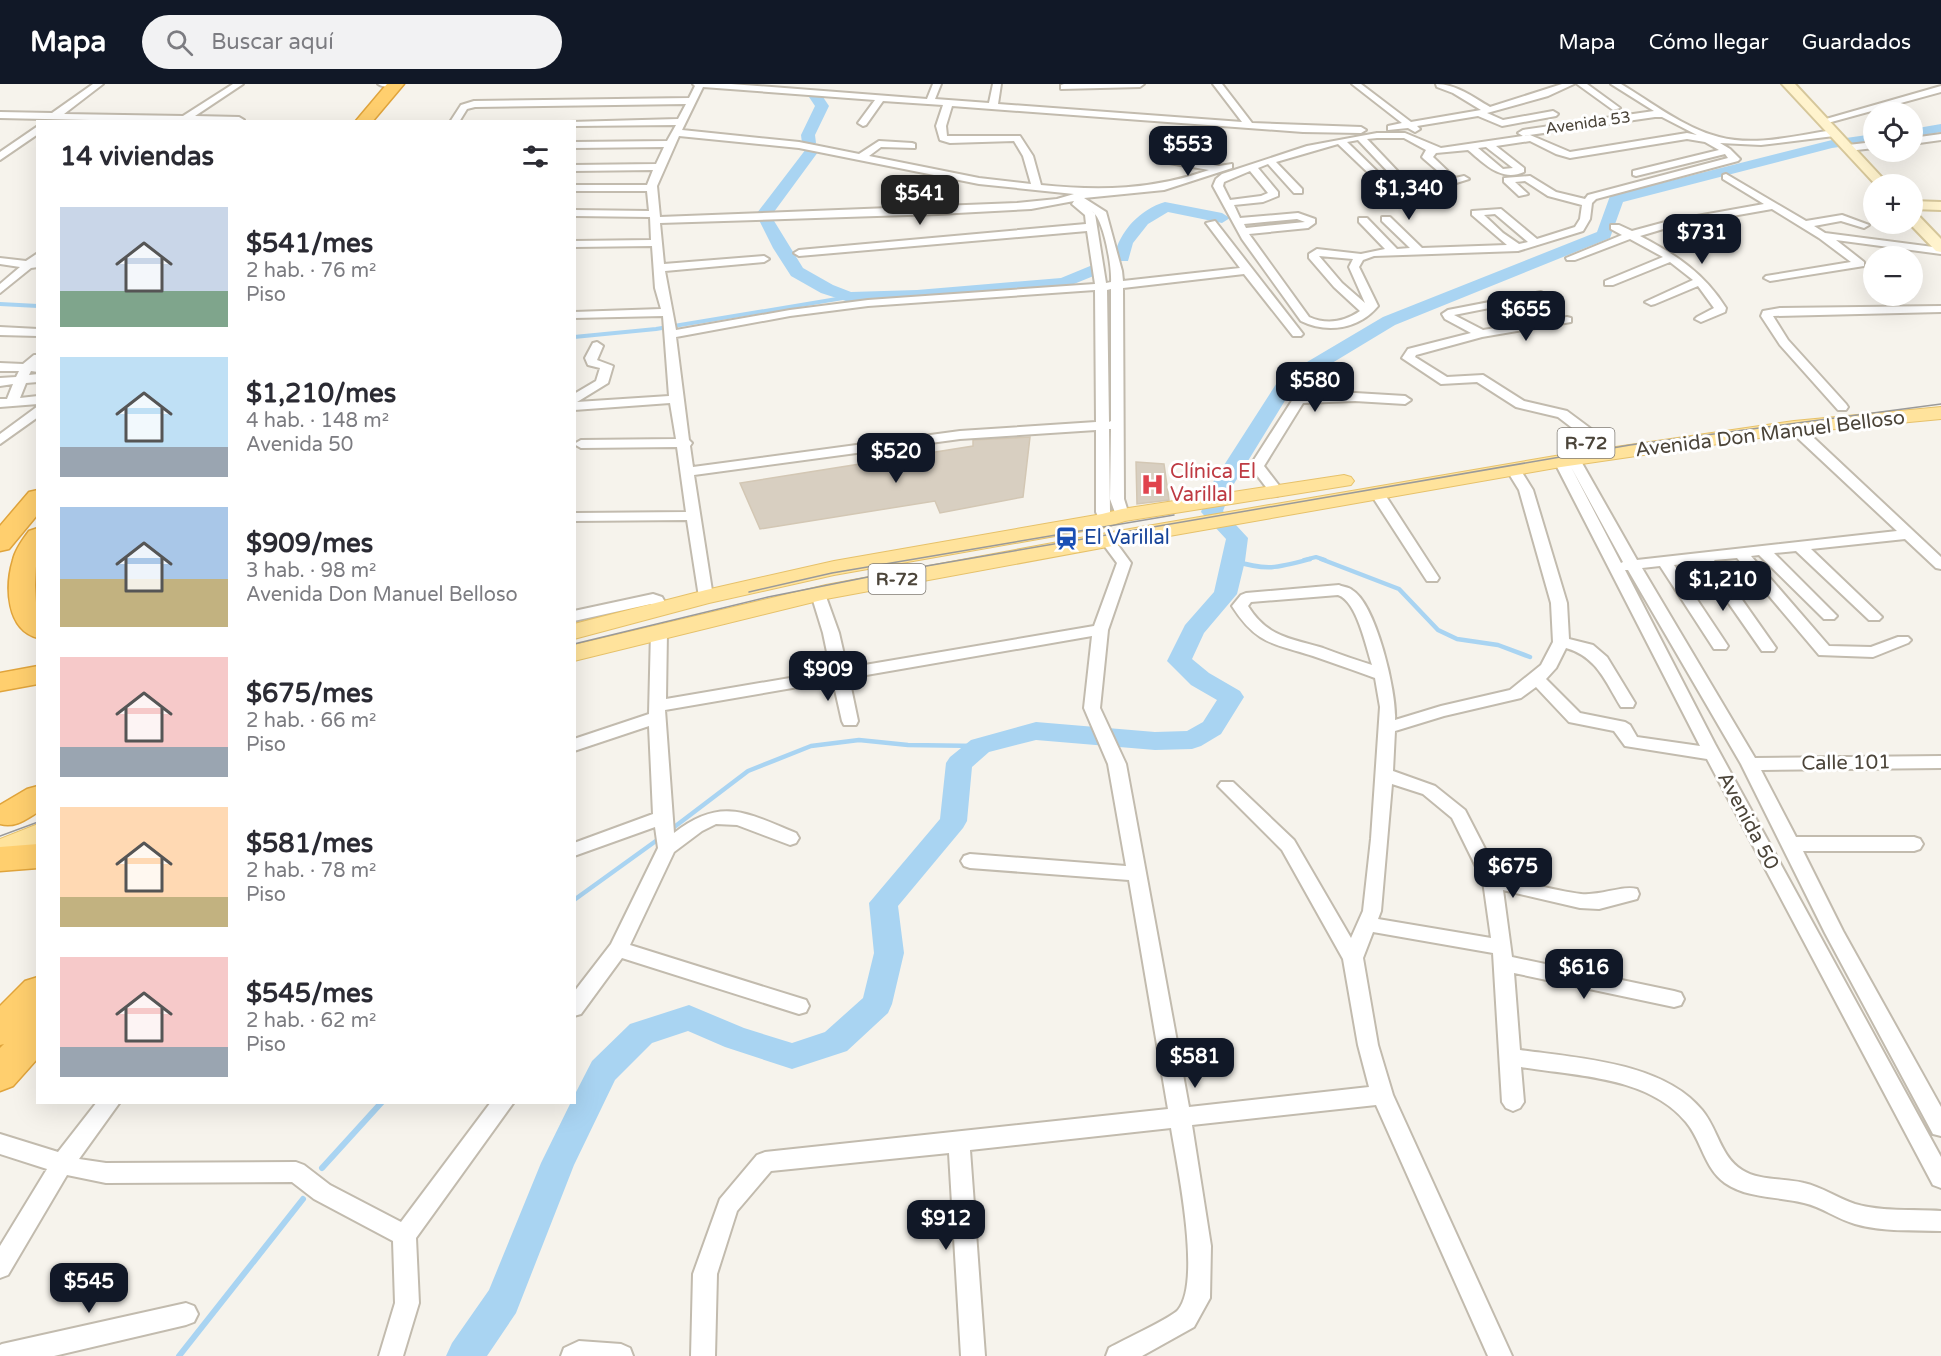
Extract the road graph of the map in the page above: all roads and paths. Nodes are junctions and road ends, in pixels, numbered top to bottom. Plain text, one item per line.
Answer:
1 (99, 84) edge
2 (239, 84) edge
3 (382, 84) edge
4 (396, 84) edge
5 (408, 84) edge
6 (699, 84) edge
7 (937, 84) edge
8 (997, 84) edge
9 (1125, 84) edge
10 (1140, 84) edge
11 (1217, 84) edge
12 (1356, 84) edge
13 (1570, 84) edge
14 (1581, 84) edge
15 (1615, 84) edge
16 (1788, 84) edge
17 (1937, 84) edge
18 (1440, 85) edge
19 (1064, 87) dead end
20 (1941, 88) edge
21 (881, 98) junction
22 (692, 101) junction
23 (930, 102) junction
24 (948, 103) junction
25 (993, 105) junction
26 (1616, 108) dead end
27 (1484, 112) junction
28 (1553, 114) dead end
29 (1664, 114) junction
30 (0, 115) edge
31 (51, 119) edge
32 (185, 120) edge
33 (239, 120) dead end
34 (365, 120) edge
35 (379, 120) edge
36 (455, 120) edge
37 (1824, 121) junction
38 (681, 122) junction
39 (576, 123) edge
40 (863, 123) dead end
41 (1249, 125) junction
42 (1410, 125) junction
43 (36, 130) edge
44 (1377, 130) junction
45 (675, 134) junction
46 (1424, 136) junction
47 (1941, 136) edge
48 (1362, 138) junction
49 (1413, 138) junction
50 (1923, 139) edge
51 (1712, 140) junction
52 (1340, 141) junction
53 (1841, 141) junction
54 (670, 144) junction
55 (1488, 144) junction
56 (1863, 144) edge
57 (576, 145) edge
58 (912, 146) dead end
59 (0, 147) edge
60 (13, 147) junction
61 (1470, 147) junction
62 (1727, 151) junction
63 (0, 157) edge
64 (860, 158) junction
65 (1161, 159) dead end
66 (1270, 161) junction
67 (658, 167) junction
68 (1252, 167) junction
69 (576, 168) edge
70 (1220, 169) junction
71 (1636, 173) dead end
72 (1872, 174) edge
73 (1726, 177) dead end
74 (1037, 187) junction
75 (576, 188) edge
76 (653, 189) junction
77 (1298, 191) dead end
78 (1089, 193) junction
79 (1523, 194) dead end
80 (1071, 199) junction
81 (1227, 203) junction
82 (1587, 203) junction
83 (1923, 205) edge
84 (1772, 206) junction
85 (1941, 206) edge
86 (576, 213) edge
87 (656, 217) junction
88 (1386, 219) dead end
89 (1364, 220) dead end
90 (1237, 221) junction
91 (1211, 223) dead end
92 (1803, 225) junction
93 (1863, 225) edge
94 (1092, 227) junction
95 (1615, 227) dead end
96 (1923, 229) edge
97 (1244, 231) junction
98 (1631, 235) junction
99 (1823, 236) junction
100 (657, 243) junction
101 (1536, 243) junction
102 (576, 244) edge
103 (1518, 248) junction
104 (1941, 249) edge
105 (1420, 252) junction
106 (799, 253) dead end
107 (1395, 253) junction
108 (1362, 257) junction
109 (1673, 257) junction
110 (1571, 258) dead end
111 (764, 259) dead end
112 (0, 261) edge
113 (33, 265) edge
114 (659, 268) junction
115 (1246, 270) junction
116 (1770, 278) dead end
117 (1698, 282) junction
118 (1609, 283) dead end
119 (1117, 285) junction
120 (1101, 287) junction
121 (0, 290) edge
122 (1541, 295) dead end
123 (1651, 302) dead end
124 (1941, 309) edge
125 (1368, 311) junction
126 (668, 312) junction
127 (576, 315) edge
128 (1701, 319) dead end
129 (1567, 320) dead end
130 (0, 331) edge
131 (36, 333) edge
132 (1297, 334) dead end
133 (1481, 334) junction
134 (669, 335) junction
135 (597, 346) dead end
136 (0, 367) edge
137 (28, 372) edge
138 (0, 382) edge
139 (1941, 397) edge
140 (576, 398) edge
141 (676, 399) junction
142 (36, 400) edge
143 (1405, 400) dead end
144 (6, 403) edge
145 (576, 406) edge
146 (1842, 407) junction
147 (36, 412) edge
148 (1941, 413) edge
149 (1101, 425) junction
150 (1116, 425) junction
151 (1794, 427) junction
152 (0, 440) edge
153 (1597, 440) junction
154 (684, 443) junction
155 (580, 444) dead end
156 (1567, 460) junction
157 (1513, 469) junction
158 (687, 472) junction
159 (1277, 492) junction
160 (1377, 493) junction
161 (36, 495) edge
162 (36, 499) edge
163 (1228, 509) junction
164 (694, 516) junction
165 (577, 517) dead end
166 (0, 524) edge
167 (1112, 525) junction
168 (36, 527) edge
169 (1907, 534) junction
170 (36, 540) edge
171 (0, 543) edge
172 (1799, 546) junction
173 (1763, 551) junction
174 (1742, 554) junction
175 (1705, 558) junction
176 (1665, 563) junction
177 (1941, 565) edge
178 (1624, 566) junction
179 (0, 572) edge
180 (1432, 578) dead end
181 (818, 594) junction
182 (706, 597) junction
183 (661, 609) junction
184 (576, 616) edge
185 (1829, 616) dead end
186 (1874, 617) dead end
187 (36, 626) edge
188 (1100, 630) junction
189 (576, 631) edge
190 (659, 632) junction
191 (1903, 640) dead end
192 (1561, 642) junction
193 (1720, 646) dead end
194 (1768, 648) dead end
195 (576, 653) edge
196 (36, 675) edge
197 (840, 675) junction
198 (1383, 675) junction
199 (1537, 680) junction
200 (0, 682) edge
201 (1627, 703) dead end
202 (658, 712) junction
203 (850, 721) dead end
204 (1387, 728) junction
205 (576, 744) edge
206 (1712, 754) junction
207 (1941, 762) edge
208 (1750, 764) junction
209 (1383, 774) junction
210 (1227, 786) dead end
211 (36, 798) edge
212 (36, 805) edge
213 (4, 817) edge
214 (664, 833) junction
215 (36, 835) edge
216 (790, 838) dead end
217 (1791, 844) junction
218 (1914, 844) dead end
219 (0, 850) edge
220 (576, 850) edge
221 (36, 856) edge
222 (0, 859) edge
223 (970, 861) dead end
224 (1135, 874) junction
225 (1492, 881) junction
226 (1630, 894) dead end
227 (1367, 924) junction
228 (618, 949) junction
229 (1502, 955) junction
230 (1353, 958) junction
231 (36, 993) edge
232 (1674, 999) dead end
233 (576, 1005) edge
234 (799, 1006) dead end
235 (0, 1030) edge
236 (36, 1032) edge
237 (1509, 1057) junction
238 (0, 1075) edge
239 (1382, 1095) junction
240 (1513, 1102) dead end
241 (108, 1104) edge
242 (502, 1104) edge
243 (1180, 1116) junction
244 (1941, 1127) edge
245 (959, 1143) junction
246 (0, 1144) edge
247 (62, 1164) junction
248 (1941, 1178) edge
249 (1941, 1221) edge
250 (404, 1235) junction
251 (0, 1267) edge
252 (186, 1314) dead end
253 (2, 1356) edge
254 (391, 1356) edge
255 (573, 1356) edge
256 (621, 1356) edge
257 (703, 1356) edge
258 (973, 1356) edge
259 (1118, 1356) edge
260 (1500, 1356) edge

1 - 31 street
2 - 32 street
3 - 4 street
4 - 34 highway
5 - 35 highway
6 - 21 street
6 - 22 street
7 - 23 street
8 - 25 street
9 - 10 street
9 - 19 street
11 - 41 street
12 - 42 street, Avenida 53
13 - 27 street
14 - 26 street
15 - 29 street
16 - 37 street
17 - 20 street
18 - 27 street
20 - 37 street
21 - 23 street
21 - 40 street
22 - 36 street
22 - 38 street
23 - 24 street
24 - 25 street
24 - 74 street
25 - 41 street
27 - 28 street
27 - 42 street
29 - 46 street, Avenida 53
29 - 51 street
30 - 31 street
31 - 32 street
32 - 33 street
37 - 53 street
38 - 39 street
38 - 45 street
41 - 44 street
42 - 44 street
42 - 46 street, Avenida 53
43 - 60 street
44 - 70 street
45 - 54 street
45 - 64 street
46 - 49 street
47 - 50 street
48 - 49 street
48 - 52 street
48 - 52 street
49 - 61 street
51 - 53 street
51 - 55 street
51 - 62 street
52 - 66 street
53 - 56 street
53 - 72 street
54 - 57 street
54 - 67 street
55 - 61 street
55 - 61 street
58 - 64 street
59 - 60 street
60 - 63 street
62 - 71 street
62 - 82 street
64 - 74 street
65 - 70 street
66 - 68 street
66 - 77 street
67 - 69 street
67 - 76 street
68 - 81 street
68 - 81 street
70 - 78 street
73 - 84 street
74 - 78 street
75 - 76 street
76 - 87 street
78 - 80 street
79 - 82 street
80 - 87 street
80 - 94 street
80 - 119 street
81 - 90 street
82 - 101 street
83 - 85 street
84 - 92 street
84 - 98 street
86 - 87 street
87 - 100 street
88 - 105 street
89 - 107 street
90 - 97 street
90 - 97 street
91 - 115 street
92 - 93 street
92 - 99 street
94 - 106 street
94 - 120 street
95 - 98 street
96 - 104 street
97 - 125 street
98 - 109 street
98 - 110 street
99 - 104 street
99 - 116 street
100 - 102 street
100 - 114 street
101 - 103 street
101 - 103 street
103 - 105 street
105 - 107 street
107 - 108 street
108 - 125 street
108 - 125 street
109 - 117 street
109 - 118 street
111 - 114 street
112 - 113 street
113 - 121 street
114 - 126 street
115 - 119 street
115 - 132 street
117 - 123 street
117 - 128 street
119 - 120 street
119 - 150 street
120 - 134 street
120 - 149 street
122 - 133 street
124 - 146 street
126 - 127 street
126 - 134 street
129 - 133 street
130 - 131 street
133 - 153 street
134 - 141 street
135 - 140 street
136 - 137 street
137 - 138 street
137 - 144 street
139 - 146 main road, Avenida Don Manuel Belloso / R-72
141 - 145 street
141 - 154 street
142 - 144 street
143 - 159 street
146 - 153 main road, Avenida Don Manuel Belloso / R-72
147 - 152 street
148 - 151 main road, Avenida Don Manuel Belloso / R-72
149 - 150 street
149 - 158 street
149 - 167 street
150 - 167 street
151 - 156 main road, Avenida Don Manuel Belloso / R-72
151 - 169 street
153 - 159 main road, Avenida Don Manuel Belloso / R-72
154 - 155 street
154 - 158 street
156 - 157 main road, Avenida Don Manuel Belloso / R-72
156 - 178 street, Avenida 50
157 - 160 main road, Avenida Don Manuel Belloso / R-72
157 - 192 street
158 - 164 street
159 - 163 main road, Avenida Don Manuel Belloso / R-72
160 - 163 main road, Avenida Don Manuel Belloso / R-72
160 - 180 street
161 - 166 highway
162 - 171 highway
163 - 167 main road, Avenida Don Manuel Belloso / R-72
164 - 165 street
164 - 182 street
167 - 181 main road, Avenida Don Manuel Belloso / R-72
167 - 182 main road, Avenida Don Manuel Belloso / R-72
167 - 188 street
168 - 179 highway
169 - 172 street
169 - 177 street
170 - 187 highway
172 - 173 street
172 - 186 street
173 - 174 street
173 - 185 street
174 - 175 street
174 - 191 street
175 - 176 street
175 - 194 street
176 - 178 street
176 - 193 street
178 - 206 street, Avenida 50
178 - 208 street, Avenida 50
181 - 190 main road, Avenida Don Manuel Belloso / R-72
181 - 197 street
182 - 183 main road, Avenida Don Manuel Belloso / R-72
183 - 184 street
183 - 189 main road, Avenida Don Manuel Belloso / R-72
188 - 197 street
188 - 224 street
190 - 195 main road, Avenida Don Manuel Belloso / R-72
190 - 202 street
192 - 199 street
192 - 201 street
196 - 200 highway
197 - 202 street
197 - 203 street
198 - 198 street
198 - 204 street
199 - 204 street
199 - 206 street
202 - 205 street
202 - 214 street
204 - 209 street
206 - 248 street, Avenida 50
207 - 208 street, Calle 101
208 - 217 street, Avenida 50
209 - 225 street
209 - 227 street
210 - 230 street
211 - 213 highway
212 - 213 main road
214 - 216 street
214 - 220 street
214 - 228 street
215 - 219 main road
217 - 218 street
217 - 244 street, Avenida 50
221 - 222 highway
223 - 224 street
224 - 243 street
225 - 226 street
225 - 229 street
227 - 229 street
227 - 230 street
228 - 233 street
228 - 234 street
229 - 232 street
229 - 237 street
230 - 239 street
231 - 235 highway
236 - 238 highway
237 - 240 street
237 - 249 street
239 - 243 street
239 - 260 street
241 - 247 street
242 - 250 street
243 - 245 street
243 - 259 street
245 - 257 street
245 - 258 street
246 - 247 street
247 - 250 street
247 - 251 street
250 - 254 street
252 - 253 street
255 - 256 street

